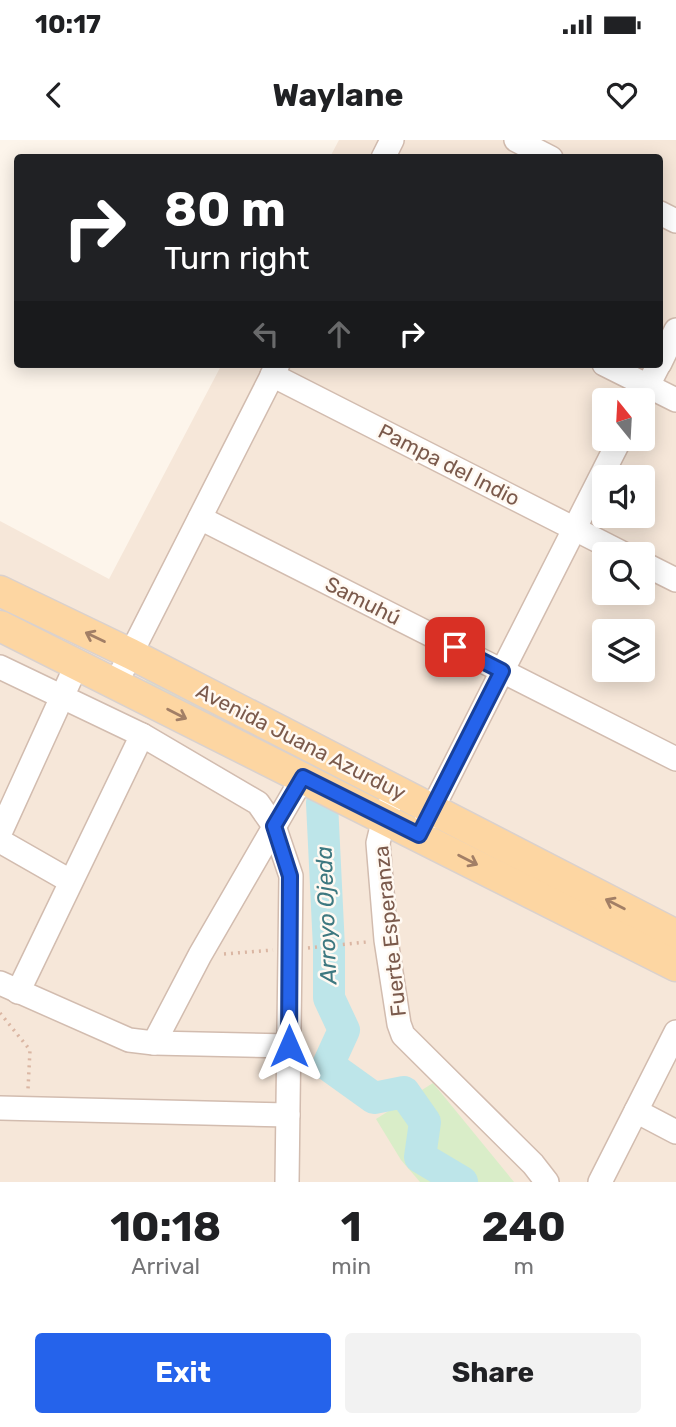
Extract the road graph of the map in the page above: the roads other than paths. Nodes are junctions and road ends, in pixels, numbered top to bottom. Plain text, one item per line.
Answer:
1 (516, 140) edge
2 (543, 154) edge
3 (676, 330) edge
4 (663, 355) edge
5 (610, 368) edge
6 (656, 368) edge
7 (275, 370) edge
8 (637, 388) edge
9 (646, 388) edge
10 (655, 395) edge
11 (676, 400) edge
12 (613, 452) edge
13 (200, 518) junction
14 (574, 528) junction
15 (601, 542) edge
16 (655, 570) edge
17 (676, 580) edge
18 (0, 591) edge
19 (0, 626) edge
20 (131, 654) junction
21 (78, 664) junction
22 (0, 667) edge
23 (502, 671) junction
24 (116, 683) junction
25 (62, 695) junction
26 (142, 735) junction
27 (676, 759) edge
28 (303, 777) junction
29 (390, 805) junction
30 (425, 822) junction
31 (274, 826) junction
32 (0, 832) edge
33 (0, 841) edge
34 (70, 881) junction
35 (676, 935) edge
36 (676, 966) edge
37 (9, 988) edge
38 (676, 1032) edge
39 (154, 1043) junction
40 (289, 1046) junction
41 (0, 1108) edge
42 (636, 1111) junction
43 (288, 1115) junction
44 (676, 1132) edge
45 (287, 1182) edge
46 (547, 1182) edge
47 (600, 1182) edge

1 - 2 street
3 - 4 street
5 - 8 street
6 - 9 street
7 - 13 street
7 - 14 street, Pampa del Indio
10 - 11 street
12 - 14 street
13 - 20 street
13 - 23 street, Samuhú
14 - 15 street, Pampa del Indio
14 - 23 street
16 - 17 street
20 -> 18 main road, Avenida Juana Azurduy
19 - 21 main road, Avenida Juana Azurduy
20 - 24 street
20 - 29 main road, Avenida Juana Azurduy
21 - 24 main road, Avenida Juana Azurduy
21 - 25 street
22 - 25 street
23 - 27 street, Samuhú
23 - 30 street
24 -> 28 main road, Avenida Juana Azurduy
25 - 26 street
25 - 32 street
26 - 31 street
26 - 34 street
28 - 29 main road, Avenida Juana Azurduy
28 - 31 street
29 - 30 main road, Avenida Juana Azurduy
29 - 46 street, Fuerte Esperanza
35 -> 30 main road, Avenida Juana Azurduy
30 -> 36 main road, Avenida Juana Azurduy
31 - 39 street
31 - 40 street
33 - 34 street
34 - 37 street
37 - 39 street
38 - 42 street
39 - 40 street
40 - 43 street
41 - 43 street
42 - 44 street
42 - 47 street
43 - 45 street

